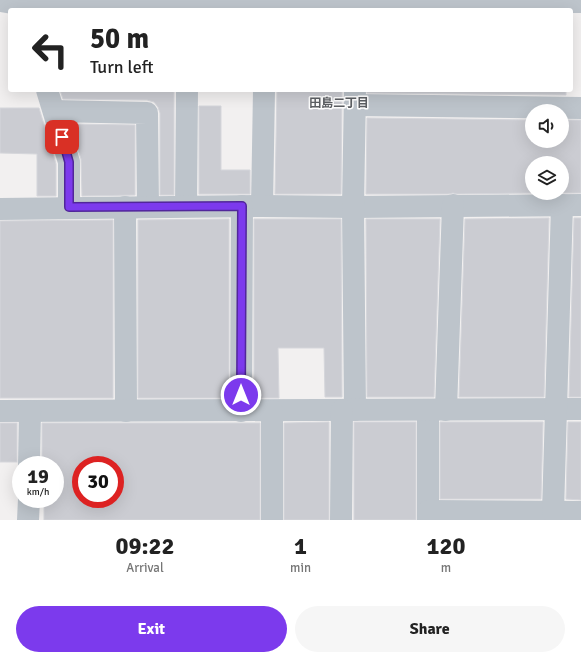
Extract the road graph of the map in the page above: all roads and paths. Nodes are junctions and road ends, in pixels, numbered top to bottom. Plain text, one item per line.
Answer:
1 (134, 2) edge
2 (581, 2) edge
3 (15, 4) edge
4 (257, 4) edge
5 (354, 4) edge
6 (187, 6) edge
7 (49, 92) edge
8 (187, 92) edge
9 (264, 92) edge
10 (355, 98) edge
11 (581, 108) edge
12 (54, 111) junction
13 (453, 205) junction
14 (572, 205) edge
15 (186, 206) junction
16 (252, 206) junction
17 (353, 206) junction
18 (69, 207) junction
19 (125, 207) junction
20 (148, 207) junction
21 (0, 209) edge
22 (581, 409) edge
23 (348, 410) junction
24 (437, 410) junction
25 (556, 410) junction
26 (0, 411) edge
27 (126, 411) junction
28 (241, 411) junction
29 (272, 411) junction
30 (30, 412) junction
31 (29, 456) edge
32 (28, 508) edge
33 (553, 512) junction
34 (581, 512) edge
35 (428, 515) edge
36 (511, 516) edge
37 (28, 520) edge
38 (272, 520) edge
39 (341, 520) edge

1 - 3 street
1 - 6 street
2 - 5 street
4 - 5 street
4 - 6 street
7 - 12 street
8 - 15 street
9 - 16 street
10 - 11 street
10 - 17 street
12 - 18 street
12 - 20 street
13 - 14 street
13 - 17 street
13 - 24 street
14 - 25 street
15 - 16 street
15 - 20 street
16 - 17 street
16 - 28 street
17 - 23 street
18 - 19 street
18 - 21 street
19 - 20 street
19 - 27 street
22 - 25 street
23 - 24 street
23 - 29 street
23 - 39 street
24 - 25 street
24 - 35 street
25 - 33 street
26 - 30 street
27 - 28 street
27 - 30 street
28 - 29 street
29 - 38 street
30 - 31 street
32 - 37 street
33 - 34 street
33 - 36 street
35 - 36 street

